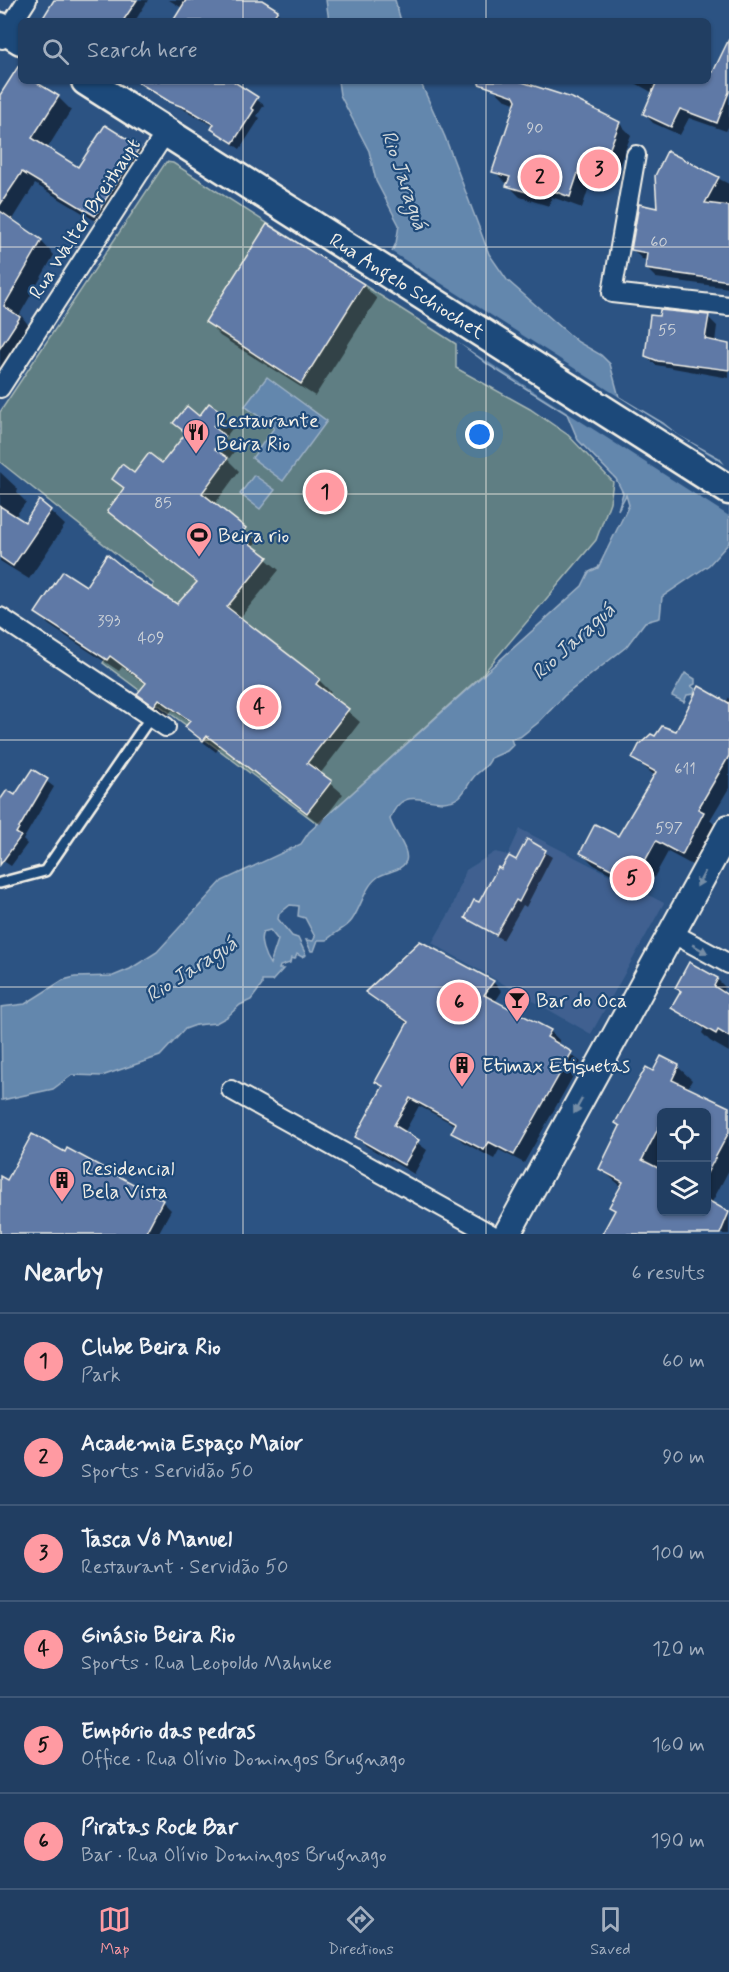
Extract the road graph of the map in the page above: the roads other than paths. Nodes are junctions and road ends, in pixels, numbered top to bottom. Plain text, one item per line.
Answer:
1 (27, 0) edge
2 (7, 35) edge
3 (91, 84) edge
4 (166, 132) junction
5 (636, 155) dead end
6 (729, 306) edge
7 (0, 388) edge
8 (729, 490) edge
9 (0, 617) edge
10 (150, 718) junction
11 (166, 728) dead end
12 (729, 828) edge
13 (0, 883) edge
14 (672, 933) junction
15 (729, 964) edge
16 (231, 1090) dead end
17 (491, 1234) edge
18 (507, 1234) edge

1 - 2 street
3 - 4 main road, Rua Angelo Schiochet
4 - 7 street, Rua Walter Breithaupt
4 - 8 main road, Rua Angelo Schiochet
5 - 6 street
9 - 10 street
10 - 11 street
10 - 13 lane
12 -> 14 main road
14 -> 15 street
14 -> 18 main road
16 - 17 street

